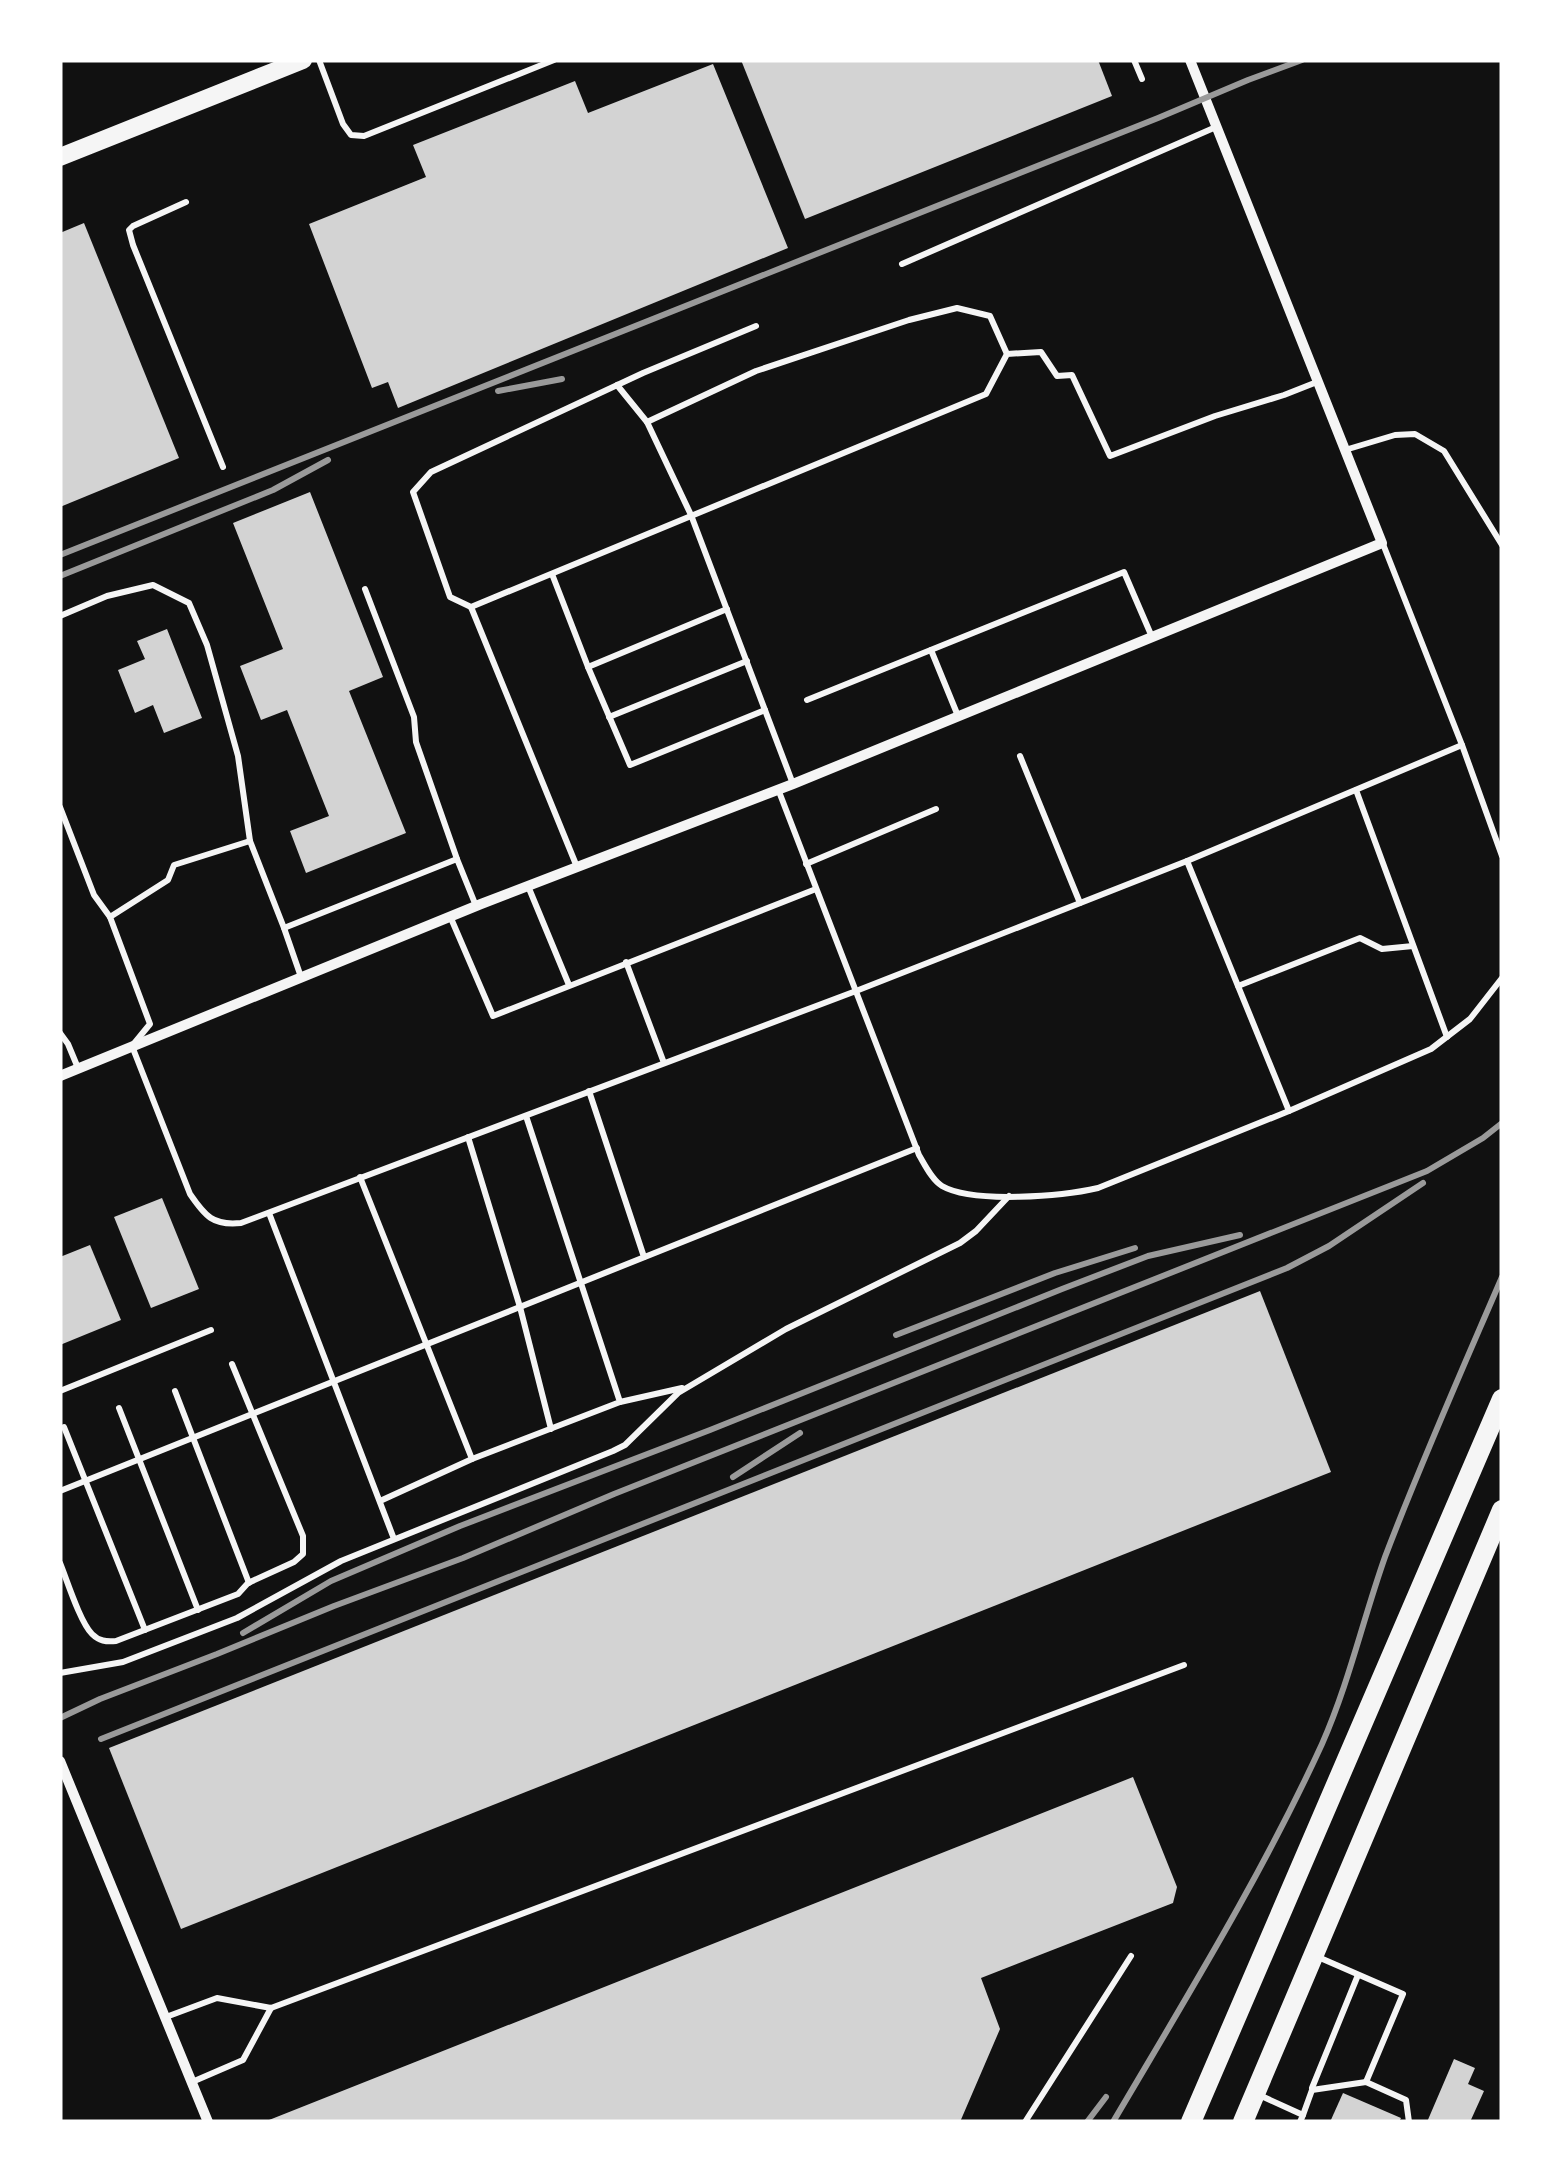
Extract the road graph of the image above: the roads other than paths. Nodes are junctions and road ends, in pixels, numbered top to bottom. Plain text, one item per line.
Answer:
1 (303, 60) edge
2 (319, 60) edge
3 (554, 60) edge
4 (1134, 60) edge
5 (1194, 61) edge
6 (1142, 78) dead end
7 (1217, 127) junction
8 (60, 157) edge
9 (186, 202) dead end
10 (902, 264) dead end
11 (756, 326) dead end
12 (1007, 354) junction
13 (1318, 381) junction
14 (618, 385) junction
15 (648, 422) junction
16 (1345, 450) junction
17 (223, 467) dead end
18 (691, 516) junction
19 (1382, 543) junction
20 (1502, 545) edge
21 (552, 574) junction
22 (365, 589) dead end
23 (471, 608) junction
24 (727, 609) junction
25 (60, 616) edge
26 (1152, 636) junction
27 (932, 650) junction
28 (747, 660) junction
29 (588, 667) junction
30 (807, 700) dead end
31 (766, 710) junction
32 (958, 716) junction
33 (610, 717) junction
34 (1462, 745) junction
35 (1020, 756) dead end
36 (793, 784) junction
37 (778, 790) junction
38 (1356, 790) junction
39 (60, 807) edge
40 (936, 809) dead end
41 (250, 841) junction
42 (1502, 856) edge
43 (457, 859) junction
44 (1187, 862) junction
45 (806, 864) junction
46 (577, 867) junction
47 (528, 886) junction
48 (816, 889) junction
49 (1080, 903) junction
50 (476, 906) junction
51 (450, 916) junction
52 (110, 917) junction
53 (284, 928) junction
54 (1413, 946) junction
55 (626, 962) junction
56 (301, 977) junction
57 (1502, 978) edge
58 (569, 985) junction
59 (1238, 986) junction
60 (856, 990) junction
61 (60, 1033) edge
62 (1446, 1037) junction
63 (132, 1046) junction
64 (664, 1063) junction
65 (78, 1068) junction
66 (60, 1076) edge
67 (588, 1091) junction
68 (1288, 1111) junction
69 (526, 1115) junction
70 (468, 1137) junction
71 (917, 1148) junction
72 (360, 1177) junction
73 (1009, 1196) junction
74 (269, 1213) junction
75 (644, 1257) junction
76 (581, 1282) junction
77 (520, 1307) junction
78 (210, 1330) dead end
79 (426, 1344) junction
80 (232, 1364) dead end
81 (334, 1381) junction
82 (689, 1387) junction
83 (60, 1391) edge
84 (175, 1392) dead end
85 (1502, 1399) edge
86 (620, 1402) junction
87 (119, 1408) dead end
88 (252, 1414) junction
89 (64, 1428) dead end
90 (551, 1429) junction
91 (193, 1438) junction
92 (472, 1459) junction
93 (138, 1460) junction
94 (84, 1482) junction
95 (60, 1491) edge
96 (380, 1501) junction
97 (1502, 1510) edge
98 (394, 1539) junction
99 (60, 1563) edge
100 (249, 1583) junction
101 (198, 1610) junction
102 (145, 1630) junction
103 (1184, 1666) dead end
104 (60, 1673) edge
105 (60, 1761) edge
106 (1131, 1956) dead end
107 (1314, 1956) junction
108 (1358, 1974) junction
109 (272, 2008) junction
110 (165, 2018) junction
111 (192, 2082) junction
112 (1366, 2082) junction
113 (1312, 2090) junction
114 (1256, 2093) junction
115 (1301, 2118) edge
116 (208, 2122) edge
117 (1025, 2122) edge
118 (1192, 2122) edge
119 (1243, 2122) edge
120 (1409, 2122) edge

1 - 8 main road
2 - 3 lane
4 - 6 lane
5 - 7 street
7 - 10 lane
7 - 13 street
9 - 17 lane
11 - 14 lane
12 - 13 lane
12 - 15 lane
12 - 18 lane
13 - 16 street
14 - 15 lane
14 - 23 lane
15 - 18 lane
16 - 19 street
16 - 20 lane
18 - 21 lane
18 - 24 lane
19 - 26 street
19 - 34 lane
21 - 23 lane
21 - 29 lane
22 - 43 lane
23 - 46 lane
24 - 28 lane
24 - 29 lane
25 - 41 lane
26 - 27 lane
26 - 32 street
27 - 30 lane
27 - 32 lane
28 - 31 lane
28 - 33 lane
29 - 33 lane
31 - 33 lane
31 - 36 lane
32 - 36 street
34 - 38 lane
34 - 42 lane
35 - 49 lane
36 - 37 street
37 - 45 lane
37 - 46 street
38 - 44 lane
38 - 54 lane
39 - 52 lane
40 - 45 lane
41 - 52 lane
41 - 53 lane
43 - 50 lane
43 - 53 lane
44 - 49 lane
44 - 59 lane
45 - 48 lane
46 - 47 street
47 - 50 street
47 - 58 lane
48 - 55 lane
48 - 60 lane
49 - 60 lane
50 - 51 street
51 - 56 street
51 - 58 lane
52 - 63 lane
53 - 56 lane
54 - 59 lane
54 - 62 lane
55 - 58 lane
55 - 64 lane
56 - 63 street
57 - 62 lane
59 - 68 lane
60 - 64 lane
60 - 71 lane
61 - 65 lane
62 - 68 lane
63 - 65 street
63 - 74 lane
64 - 67 lane
65 - 66 street
67 - 69 lane
67 - 75 lane
68 - 73 lane
69 - 70 lane
69 - 76 lane
70 - 72 lane
70 - 77 lane
71 - 73 lane
71 - 75 lane
72 - 74 lane
72 - 79 lane
73 - 82 lane
74 - 81 lane
75 - 76 lane
76 - 77 lane
76 - 86 lane
77 - 79 lane
77 - 90 lane
78 - 83 lane
79 - 81 lane
79 - 92 lane
80 - 88 lane
81 - 88 lane
81 - 96 lane
82 - 86 lane
82 - 98 lane
84 - 91 lane
85 - 118 highway
86 - 90 lane
87 - 93 lane
88 - 91 lane
88 - 100 lane
89 - 94 lane
90 - 92 lane
91 - 93 lane
91 - 100 lane
92 - 96 lane
93 - 94 lane
93 - 101 lane
94 - 95 lane
94 - 102 lane
96 - 98 lane
97 - 107 highway
98 - 104 lane
99 - 102 lane
100 - 101 lane
101 - 102 lane
103 - 109 lane
105 - 110 street
106 - 117 lane
107 - 108 lane
107 - 114 highway
108 - 112 lane
108 - 113 lane
109 - 110 lane
109 - 111 lane
110 - 111 street
111 - 116 street
112 - 113 lane
112 - 120 lane
113 - 115 lane
114 - 115 lane
114 - 119 highway

